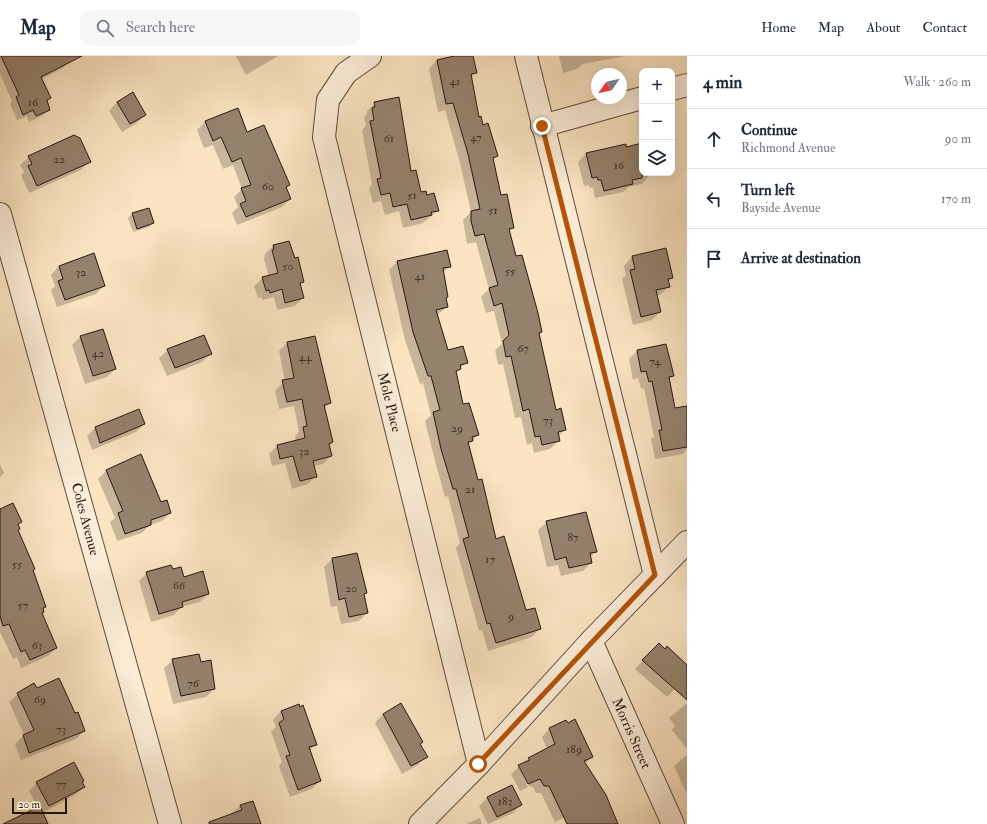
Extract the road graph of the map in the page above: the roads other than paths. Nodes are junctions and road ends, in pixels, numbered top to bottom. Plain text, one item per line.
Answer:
1 (370, 56) edge
2 (526, 56) edge
3 (687, 85) edge
4 (675, 88) edge
5 (639, 99) edge
6 (542, 126) junction
7 (0, 214) edge
8 (687, 542) edge
9 (655, 575) junction
10 (591, 641) junction
11 (478, 764) junction
12 (170, 824) edge
13 (420, 824) edge
14 (673, 824) edge

1 - 11 street, Mole Place
2 - 6 street
3 - 4 street
5 - 6 street
6 - 9 street
7 - 12 street, Coles Avenue
8 - 9 street
9 - 10 street
10 - 11 street
10 - 14 street, Morris Street
11 - 13 street

